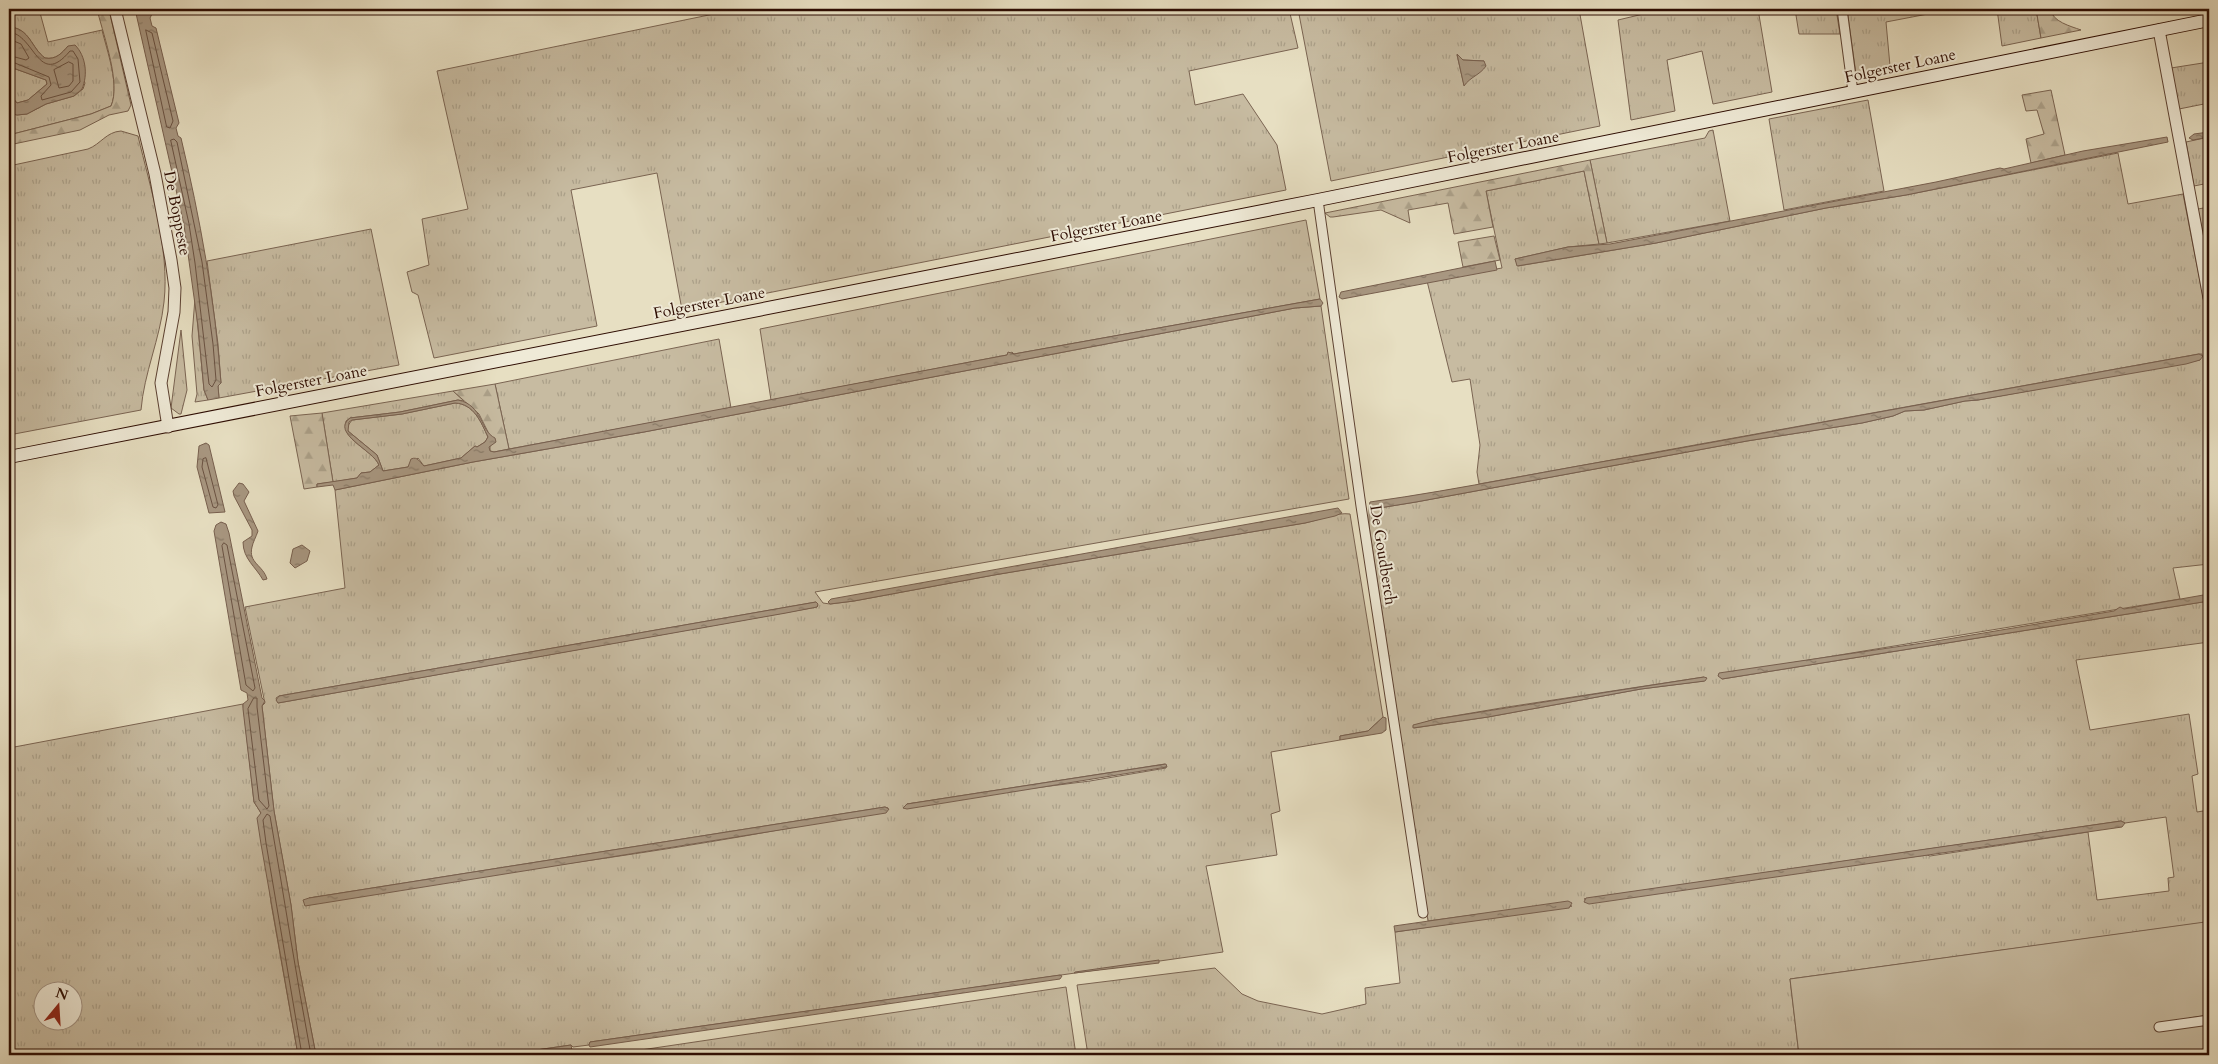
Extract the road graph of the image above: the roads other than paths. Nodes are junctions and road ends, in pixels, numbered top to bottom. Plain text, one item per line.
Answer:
1 (114, 9) edge
2 (1842, 9) edge
3 (2209, 20) edge
4 (2159, 30) junction
5 (1853, 92) junction
6 (1318, 200) junction
7 (2209, 298) edge
8 (168, 427) junction
9 (9, 457) edge
10 (1423, 913) dead end
11 (2209, 1020) edge
12 (2159, 1027) dead end

1 - 8 street, De Boppeste
2 - 5 street
3 - 4 main road, Folgerster Loane
4 - 5 main road, Folgerster Loane
4 - 7 street
5 - 6 main road, Folgerster Loane
6 - 8 main road, Folgerster Loane
6 - 10 street, De Goudberch
8 - 9 main road, Folgerster Loane
11 - 12 street

